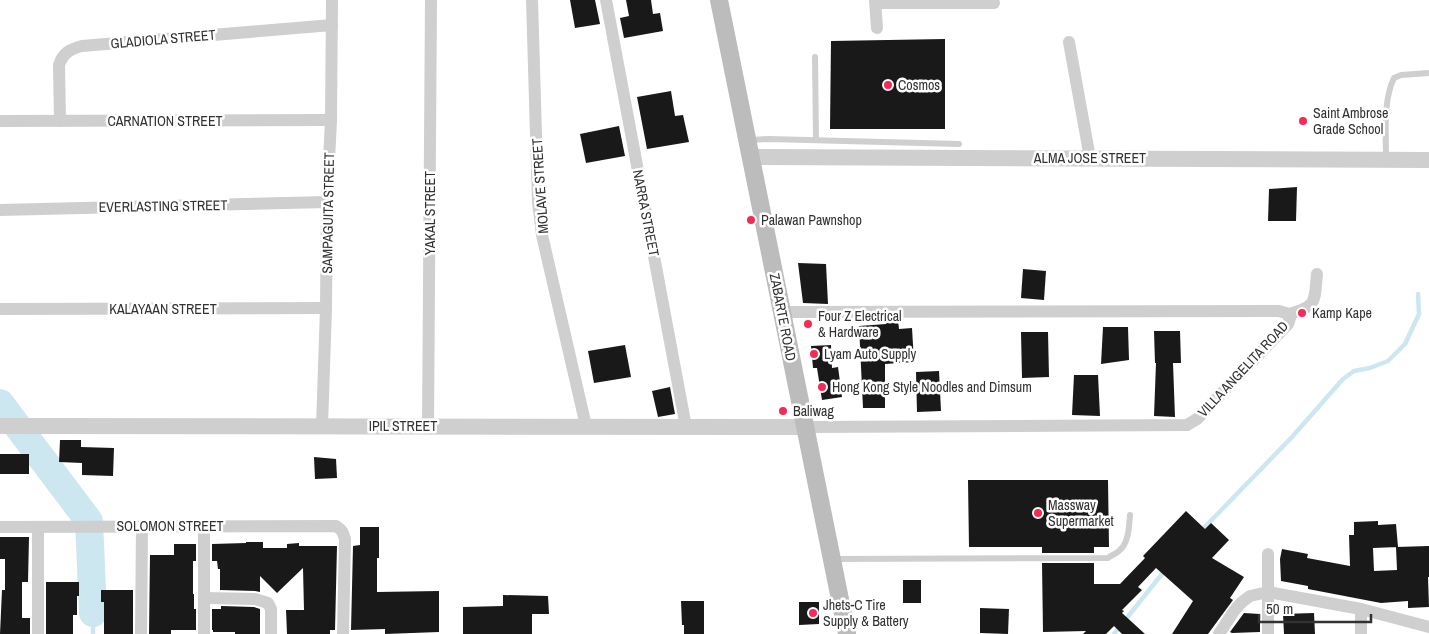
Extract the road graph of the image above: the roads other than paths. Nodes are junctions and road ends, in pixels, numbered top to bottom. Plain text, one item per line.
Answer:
1 (332, 0) edge
2 (431, 0) edge
3 (532, 0) edge
4 (606, 0) edge
5 (719, 0) edge
6 (960, 1) edge
7 (876, 2) edge
8 (994, 3) dead end
9 (332, 25) junction
10 (877, 28) dead end
11 (1069, 42) dead end
12 (815, 56) dead end
13 (1429, 73) edge
14 (331, 120) junction
15 (0, 121) edge
16 (60, 121) junction
17 (816, 140) junction
18 (959, 144) dead end
19 (749, 148) junction
20 (1090, 158) junction
21 (1386, 160) junction
22 (1429, 160) edge
23 (327, 202) junction
24 (0, 210) edge
25 (1317, 274) dead end
26 (326, 308) junction
27 (0, 309) edge
28 (782, 312) junction
29 (1289, 314) junction
30 (0, 426) edge
31 (322, 426) junction
32 (428, 426) junction
33 (586, 426) junction
34 (686, 427) junction
35 (805, 427) junction
36 (1130, 515) dead end
37 (142, 526) junction
38 (204, 526) junction
39 (0, 527) edge
40 (38, 527) junction
41 (1268, 554) dead end
42 (832, 559) junction
43 (1268, 592) junction
44 (204, 598) junction
45 (1361, 609) junction
46 (1429, 627) edge
47 (38, 634) edge
48 (141, 634) edge
49 (204, 634) edge
50 (271, 634) edge
51 (343, 634) edge
52 (847, 634) edge
53 (1219, 634) edge
54 (1268, 634) edge
55 (1361, 634) edge

1 - 9 street, SAMPAGUITA STREET
2 - 32 street, YAKAL STREET
3 - 33 street, MOLAVE STREET
4 - 34 street, NARRA STREET
5 - 19 main road, ZABARTE ROAD
6 - 7 street
6 - 8 street
7 - 10 street
9 - 14 street, SAMPAGUITA STREET
9 - 16 street, GLADIOLA STREET
11 - 20 street
12 - 17 lane
13 - 21 lane
14 - 16 street, CARNATION STREET
14 - 23 street, SAMPAGUITA STREET
15 - 16 street, CARNATION STREET
17 - 18 lane
17 - 19 lane
19 - 20 street, ALMA JOSE STREET
19 - 28 main road, ZABARTE ROAD
20 - 21 street, ALMA JOSE STREET
21 - 22 street, ALMA JOSE STREET
23 - 24 street, EVERLASTING STREET
23 - 26 street, SAMPAGUITA STREET
25 - 29 street
26 - 27 street, KALAYAAN STREET
26 - 31 street, SAMPAGUITA STREET
28 - 29 street, VILLA ANGELITA ROAD
28 - 35 main road, ZABARTE ROAD
29 - 35 street, VILLA ANGELITA ROAD
30 - 31 street, IPIL STREET
31 - 32 street, IPIL STREET
32 - 33 street, IPIL STREET
33 - 34 street, IPIL STREET
34 - 35 street, IPIL STREET
35 - 42 main road, ZABARTE ROAD
36 - 42 lane
37 - 38 street, SOLOMON STREET
37 - 40 street, SOLOMON STREET
37 - 48 street
38 - 44 street
38 - 51 street, SOLOMON STREET
39 - 40 street, SOLOMON STREET
40 - 47 street
41 - 43 street
42 - 52 main road, ZABARTE ROAD
43 - 45 street
43 - 53 street
43 - 54 street
44 - 49 street
44 - 50 street
45 - 46 street
45 - 55 street

